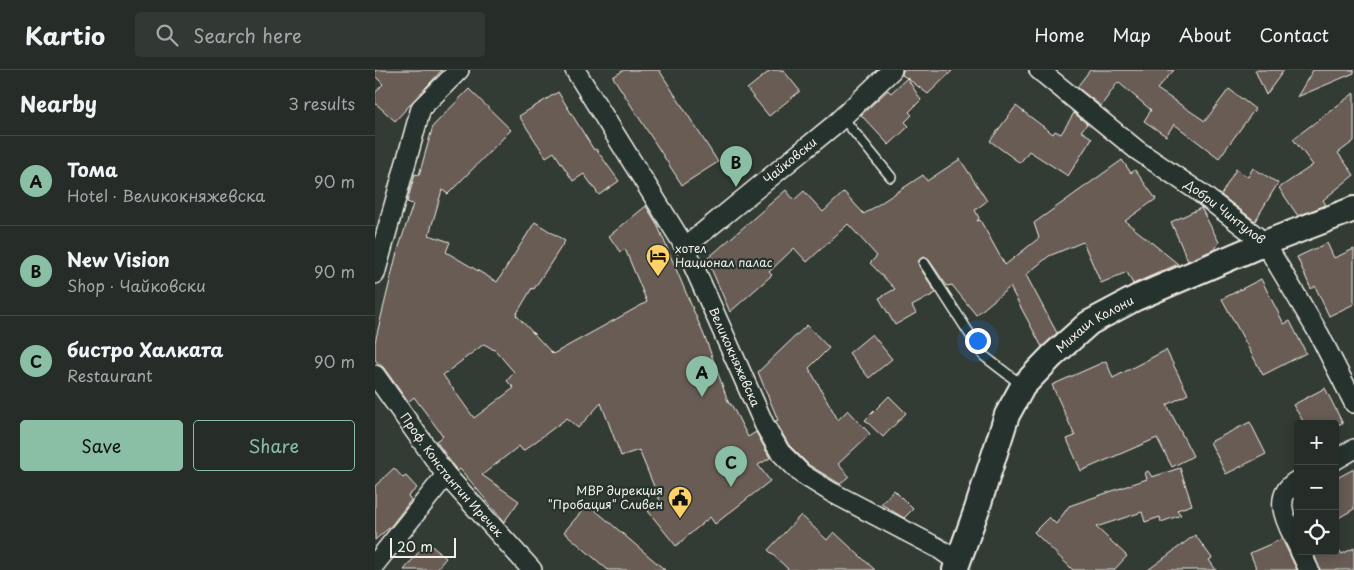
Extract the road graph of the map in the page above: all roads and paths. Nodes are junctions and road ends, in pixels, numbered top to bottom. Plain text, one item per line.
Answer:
1 (459, 70) edge
2 (893, 70) edge
3 (1039, 70) edge
4 (581, 72) edge
5 (842, 117) junction
6 (891, 177) dead end
7 (1354, 209) edge
8 (1265, 243) junction
9 (685, 247) junction
10 (924, 263) dead end
11 (375, 274) edge
12 (375, 376) edge
13 (1023, 386) junction
14 (1354, 403) edge
15 (1354, 450) edge
16 (1339, 458) edge
17 (446, 475) junction
18 (1294, 484) edge
19 (1294, 537) edge
20 (1302, 555) edge
21 (375, 564) edge
22 (960, 567) edge
23 (533, 570) edge
24 (1309, 570) edge

1 - 11 street
2 - 5 street, Чайковски
3 - 8 street, Добри Чинтулов
4 - 9 street, Великокняжевска
5 - 6 lane
5 - 9 street, Чайковски
7 - 8 street, Михаил Колони
8 - 13 street, Михаил Колони
8 - 14 street, Добри Чинтулов
9 - 22 street, Великокняжевска
10 - 13 lane
12 - 17 street, Проф. Константин Иречек
13 - 22 street, Михаил Колони
15 - 16 street
17 - 21 street
17 - 23 street, Проф. Константин Иречек
18 - 19 street
20 - 24 street

